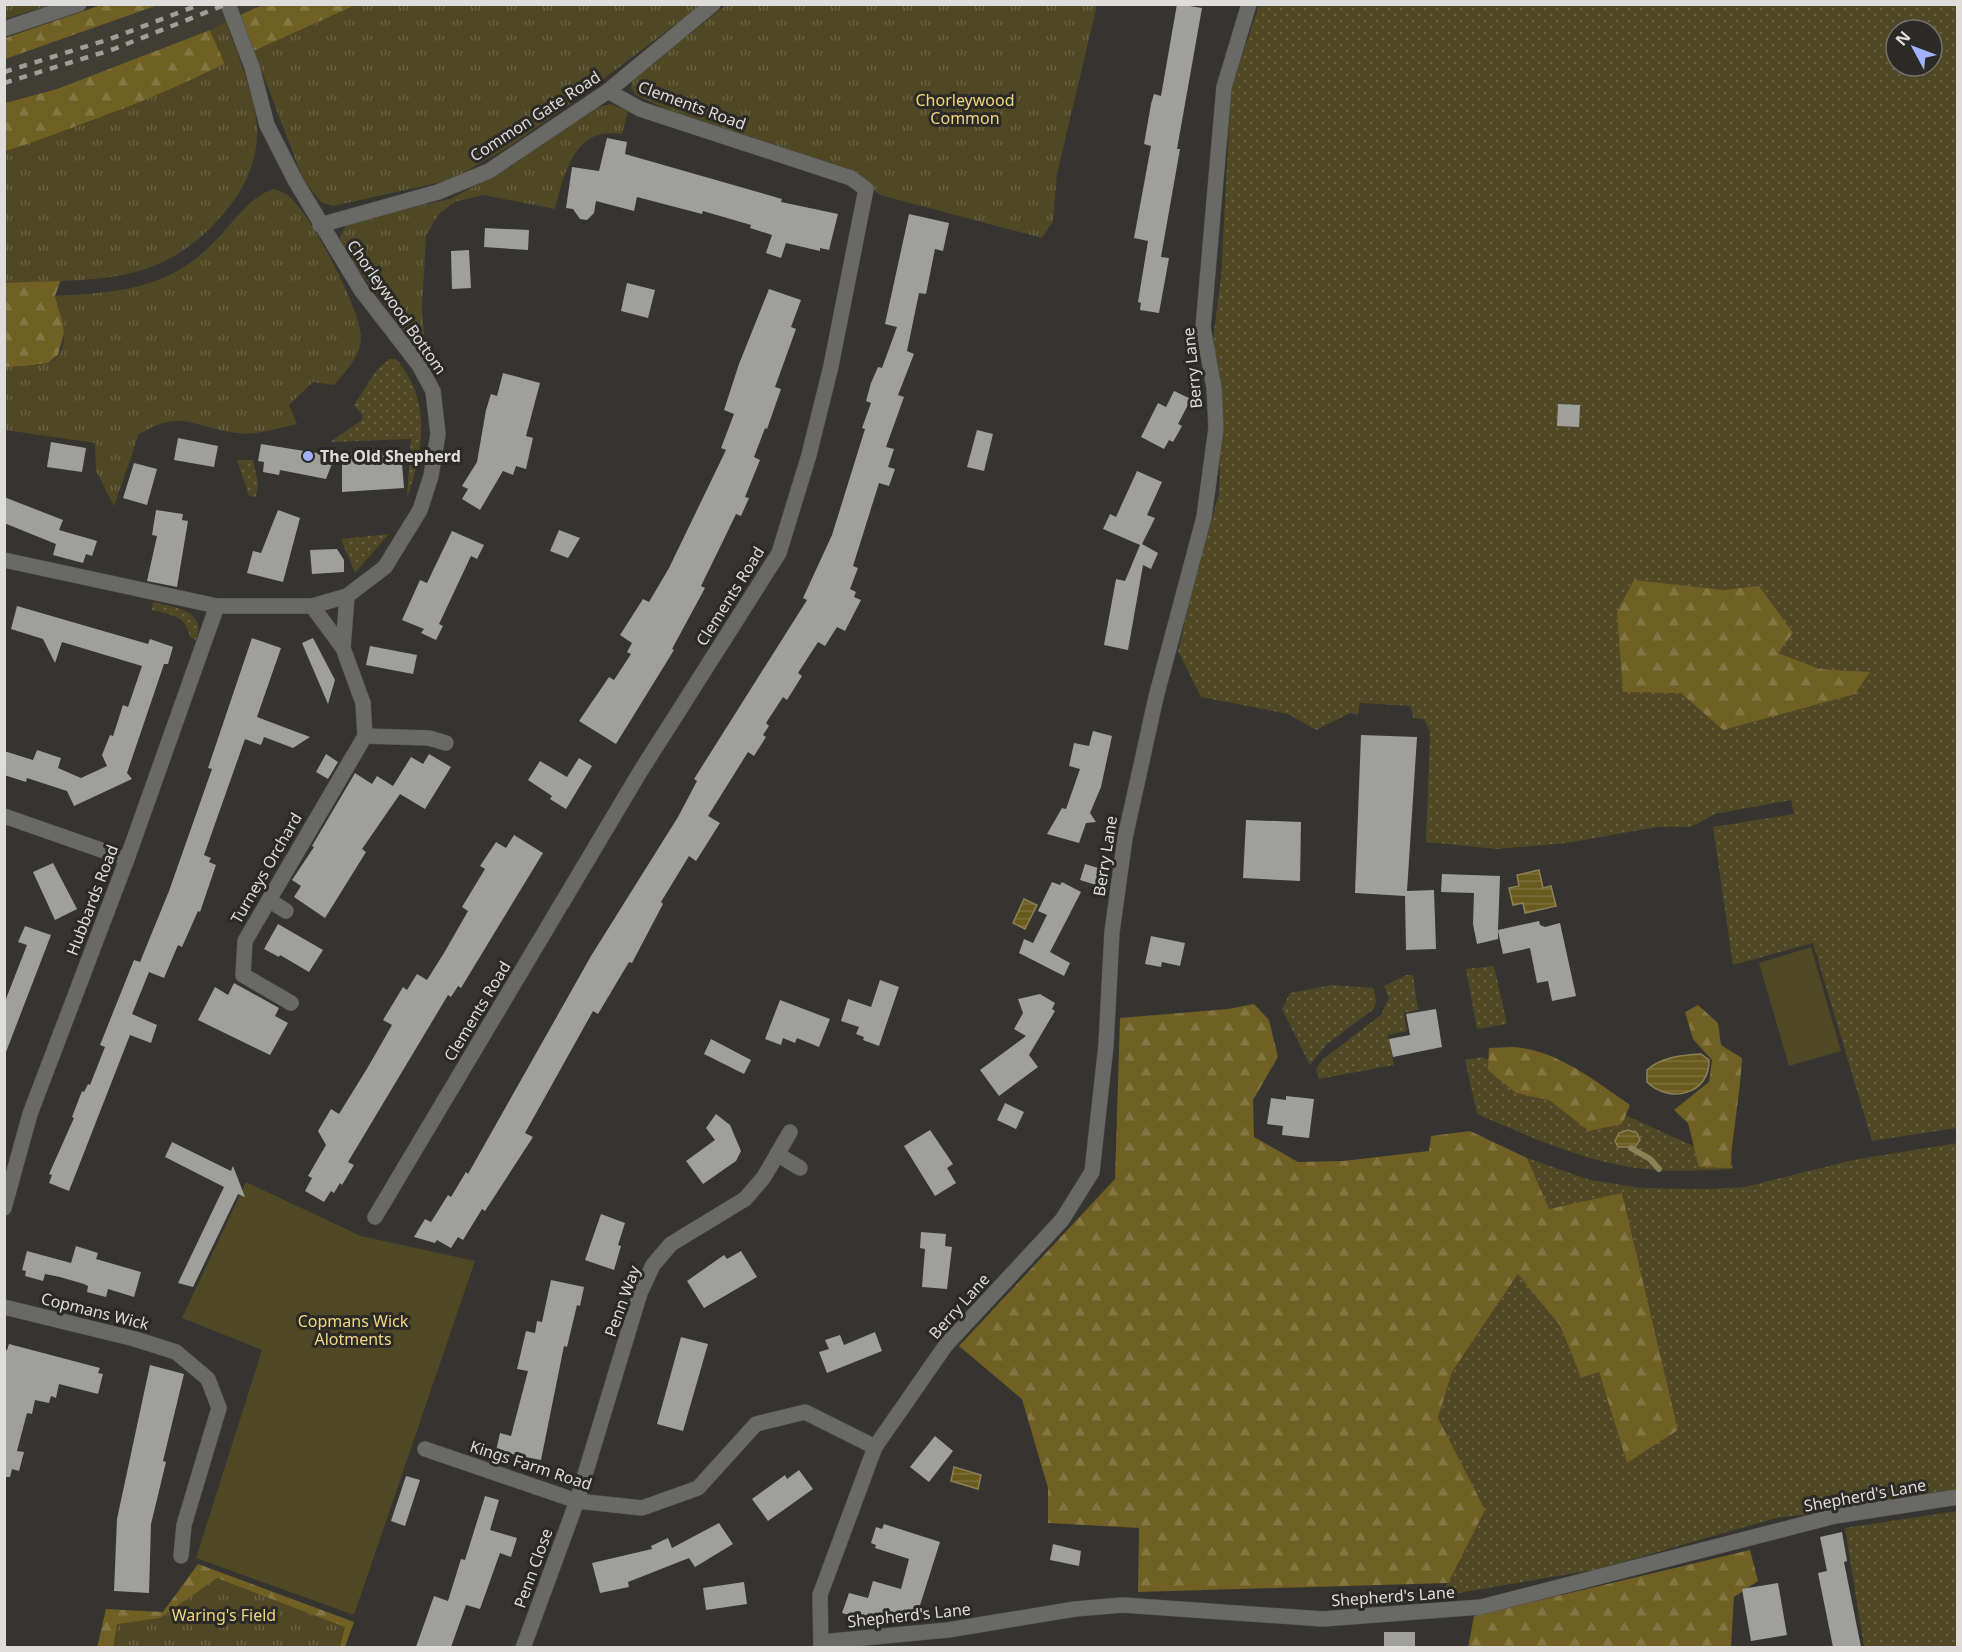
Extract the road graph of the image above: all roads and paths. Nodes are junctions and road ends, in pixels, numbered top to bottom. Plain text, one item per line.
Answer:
1 (79, 4) edge
2 (228, 4) edge
3 (713, 4) edge
4 (1249, 4) edge
5 (4, 29) edge
6 (608, 91) junction
7 (320, 225) junction
8 (4, 560) edge
9 (347, 596) junction
10 (217, 606) junction
11 (312, 606) junction
12 (343, 648) junction
13 (365, 736) junction
14 (446, 743) dead end
15 (4, 816) edge
16 (128, 858) junction
17 (269, 900) junction
18 (286, 911) dead end
19 (291, 1003) dead end
20 (790, 1132) dead end
21 (777, 1154) junction
22 (800, 1168) dead end
23 (4, 1208) edge
24 (375, 1217) dead end
25 (4, 1307) edge
26 (875, 1447) junction
27 (425, 1449) dead end
28 (1958, 1497) edge
29 (577, 1501) junction
30 (181, 1556) dead end
31 (821, 1645) edge
32 (523, 1647) edge

1 - 5 street
2 - 7 street, Chorleywood Bottom
3 - 6 street, Common Gate Road
4 - 26 street, Berry Lane
6 - 7 street, Common Gate Road
6 - 24 street, Clements Road
7 - 9 street, Chorleywood Bottom
8 - 10 street, Chorleywood Bottom
9 - 11 street, Chorleywood Bottom
9 - 12 street
10 - 11 street, Chorleywood Bottom
10 - 16 street, Hubbards Road
11 - 12 street
12 - 13 street
13 - 14 street
13 - 17 street, Turneys Orchard
15 - 16 street
16 - 23 street, Hubbards Road
17 - 18 street
17 - 19 street, Turneys Orchard
20 - 21 street, Penn Way
21 - 22 street
21 - 29 street, Penn Way
25 - 30 street, Copmans Wick
26 - 29 street, Kings Farm Road
26 - 31 street, Berry Lane
27 - 29 street, Kings Farm Road
28 - 31 street, Shepherd's Lane
29 - 32 street, Penn Close

